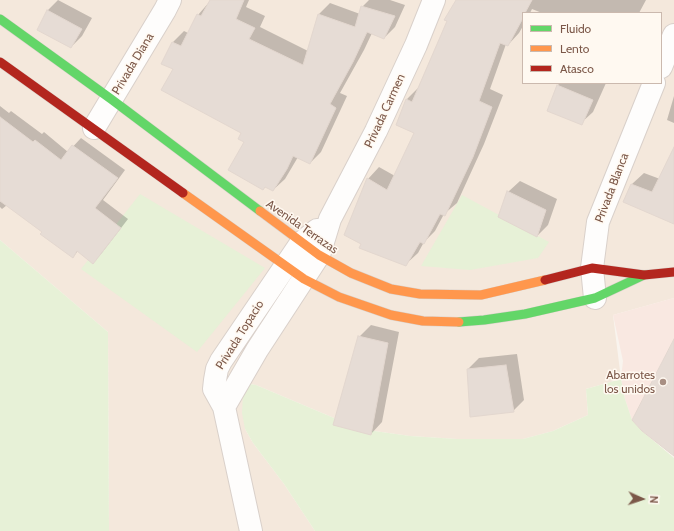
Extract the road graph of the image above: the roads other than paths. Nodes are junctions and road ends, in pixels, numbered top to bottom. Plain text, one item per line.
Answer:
1 (170, 0) edge
2 (434, 0) edge
3 (0, 19) edge
4 (674, 35) edge
5 (0, 62) edge
6 (662, 65) edge
7 (654, 84) edge
8 (111, 100) junction
9 (94, 128) junction
10 (330, 219) junction
11 (300, 243) junction
12 (319, 255) junction
13 (285, 266) junction
14 (592, 268) junction
15 (674, 272) edge
16 (644, 275) junction
17 (304, 279) junction
18 (595, 298) junction
19 (237, 337) junction
20 (257, 350) junction
21 (224, 407) junction
22 (250, 531) edge

1 - 8 street, Privada Diana
2 - 10 street, Privada Carmen
3 - 8 street, Avenida Terrazas
4 - 6 street
5 - 9 street, Avenida Terrazas
7 - 14 street, Privada Blanca
8 - 9 street, Privada Diana
8 - 11 street, Avenida Terrazas
9 - 13 street, Avenida Terrazas
10 - 11 street, Privada Carmen
10 - 12 street, Privada Carmen
11 - 12 street, Avenida Terrazas
11 - 13 street, Privada Carmen
12 - 14 street, Avenida Terrazas
12 - 17 street, Privada Carmen
13 - 17 street, Avenida Terrazas
13 - 19 street, Privada Topacio
14 - 16 street, Avenida Terrazas
14 - 18 street, Privada Blanca
15 - 16 street, Avenida Terrazas
16 - 18 street, Avenida Terrazas
17 - 18 street, Avenida Terrazas
17 - 20 street, Privada Topacio
19 - 20 street
19 - 21 street, Privada Topacio
20 - 21 street, Privada Topacio
21 - 22 street, Privada Topacio

